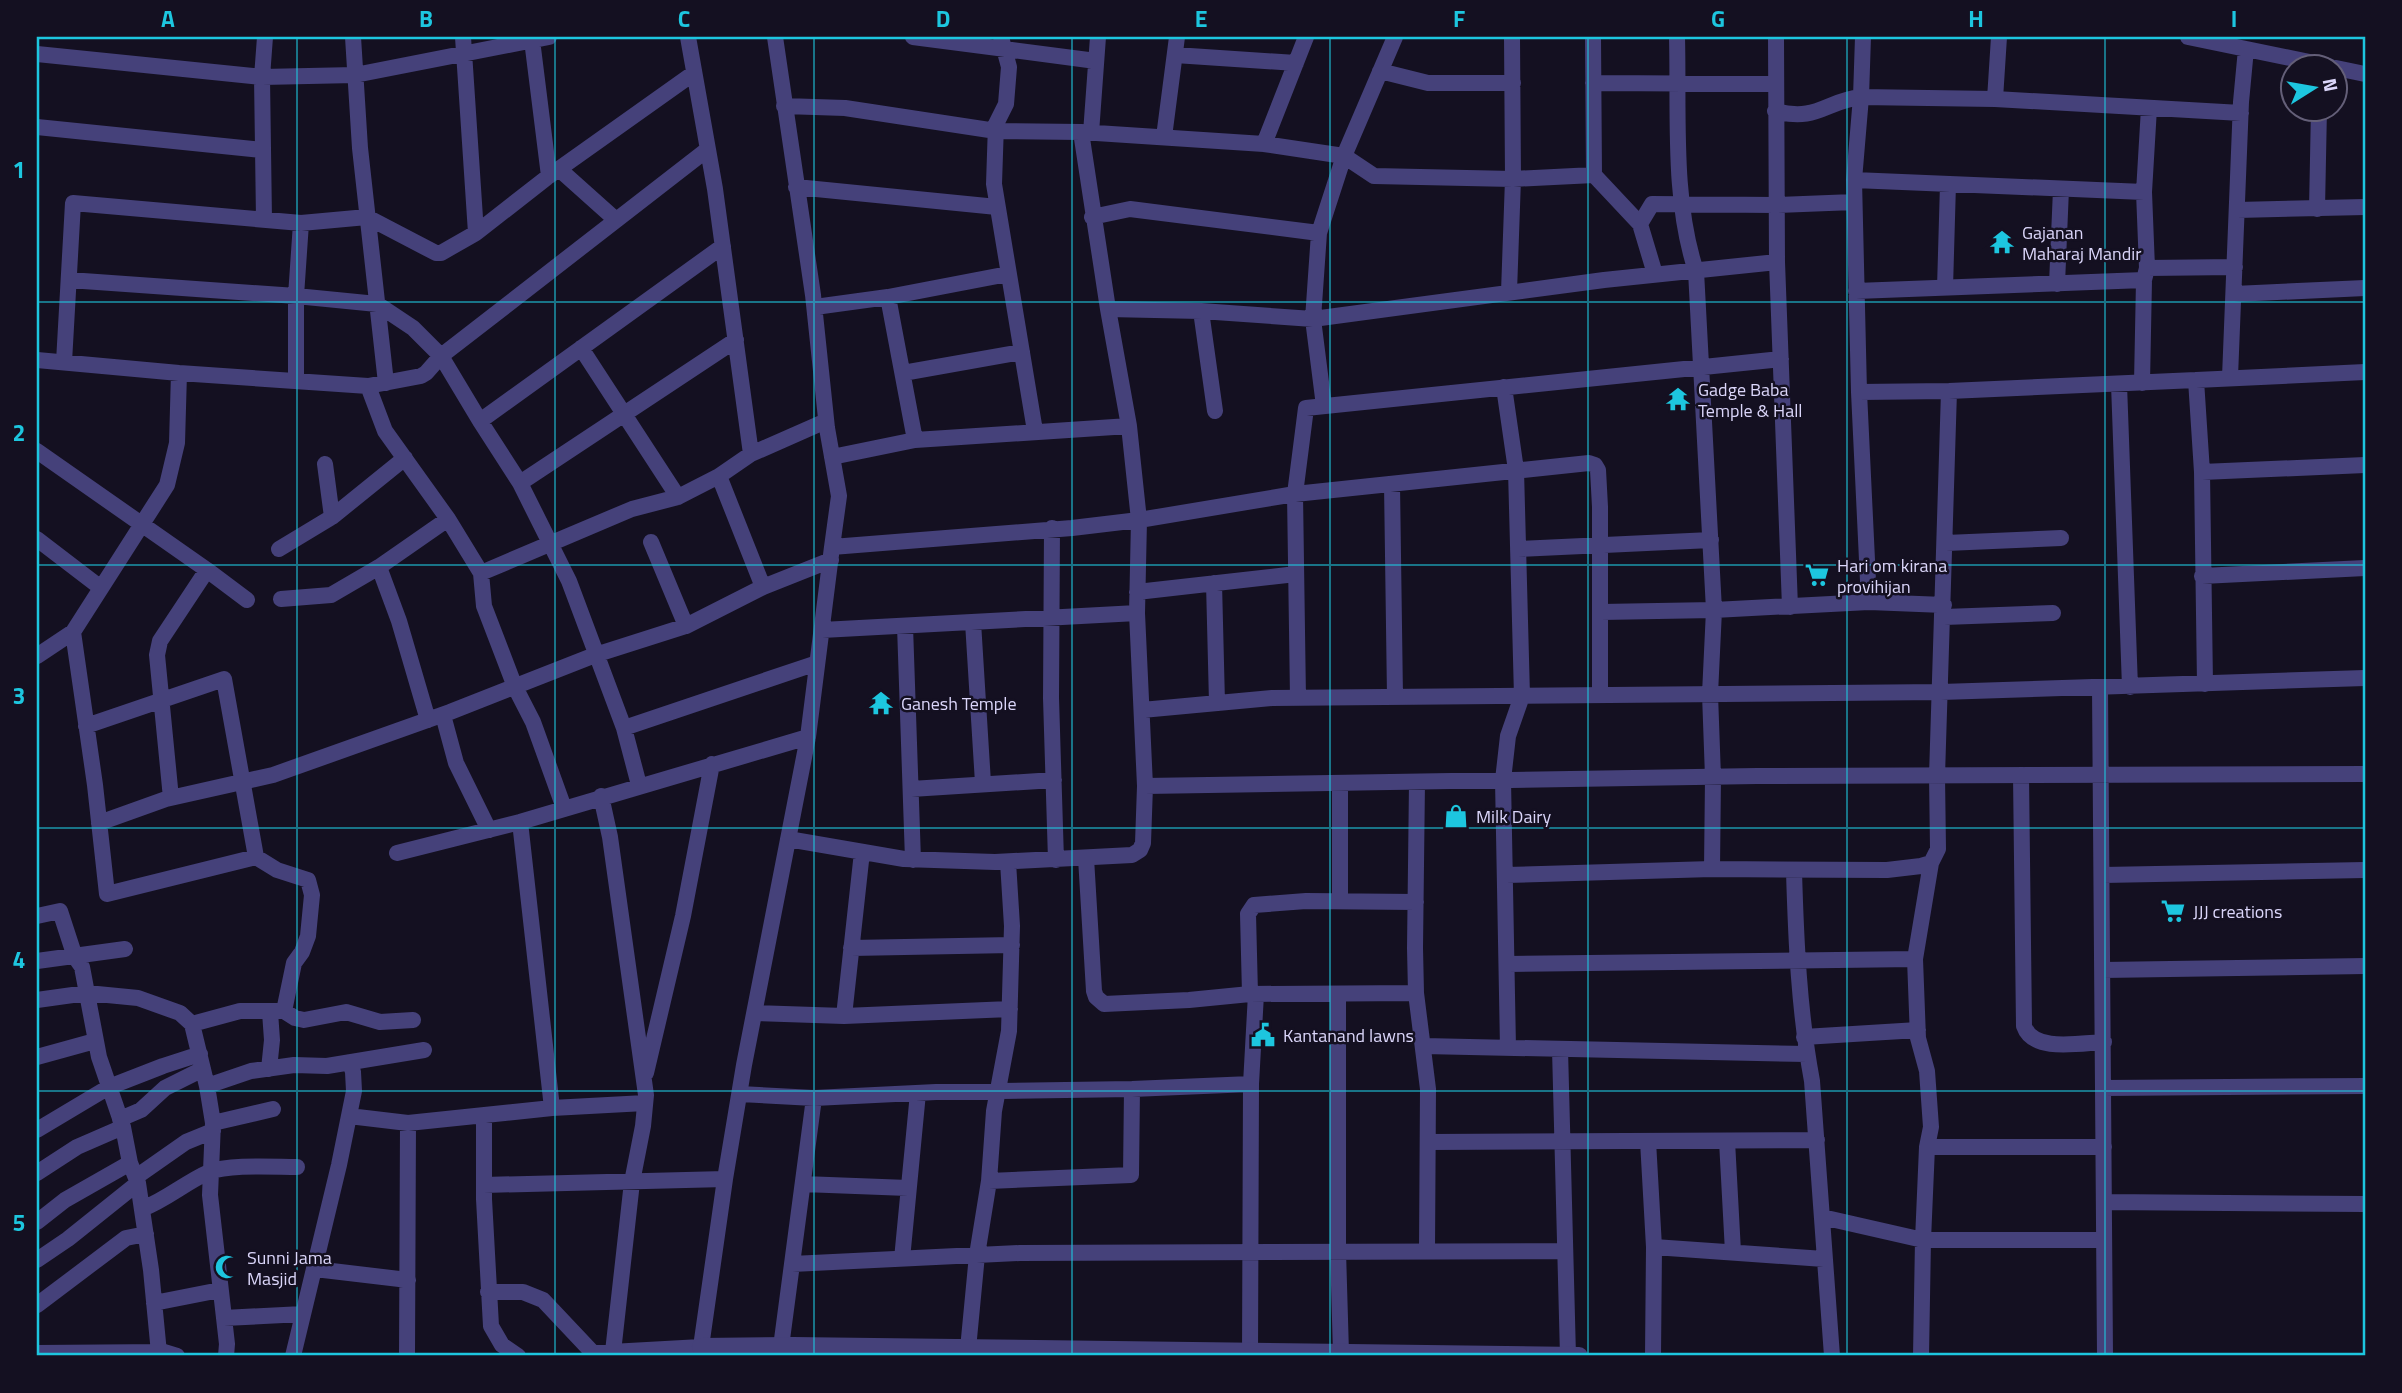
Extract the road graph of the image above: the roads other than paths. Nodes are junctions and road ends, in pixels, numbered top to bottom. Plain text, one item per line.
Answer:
1 (265, 37) edge
2 (353, 37) edge
3 (549, 37) edge
4 (688, 37) edge
5 (775, 37) edge
6 (913, 37) edge
7 (1098, 37) edge
8 (1177, 37) edge
9 (1306, 37) edge
10 (1395, 37) edge
11 (1512, 37) edge
12 (1593, 37) edge
13 (1677, 37) edge
14 (1776, 37) edge
15 (1863, 37) edge
16 (1999, 37) edge
17 (2188, 37) edge
18 (532, 40) junction
19 (1002, 43) edge
20 (463, 45) edge
21 (2246, 49) junction
22 (37, 54) edge
23 (1175, 55) junction
24 (2280, 56) edge
25 (1096, 61) junction
26 (1296, 63) junction
27 (1380, 71) junction
28 (694, 73) junction
29 (355, 75) junction
30 (262, 77) junction
31 (1513, 83) junction
32 (1593, 83) junction
33 (1678, 83) junction
34 (1775, 84) junction
35 (1861, 97) junction
36 (1995, 99) junction
37 (784, 106) junction
38 (2149, 108) junction
39 (1775, 111) junction
40 (2241, 113) junction
41 (2319, 122) edge
42 (37, 127) edge
43 (996, 131) junction
44 (1086, 132) junction
45 (1164, 137) junction
46 (1264, 144) junction
47 (708, 149) junction
48 (262, 150) junction
49 (1344, 156) junction
50 (554, 173) junction
51 (1594, 175) junction
52 (1513, 179) junction
53 (1854, 180) junction
54 (1948, 184) junction
55 (796, 187) junction
56 (2061, 189) junction
57 (2144, 192) junction
58 (1854, 202) junction
59 (1681, 204) junction
60 (1775, 205) junction
61 (997, 207) junction
62 (2365, 208) edge
63 (2317, 209) junction
64 (2237, 210) junction
65 (1092, 217) junction
66 (367, 218) junction
67 (264, 220) junction
68 (616, 220) junction
69 (301, 223) junction
70 (1640, 224) junction
71 (476, 233) junction
72 (1319, 233) junction
73 (723, 246) junction
74 (1777, 262) junction
75 (2235, 267) junction
76 (1696, 271) junction
77 (1008, 274) junction
78 (1655, 274) junction
79 (2146, 274) junction
80 (69, 280) junction
81 (2057, 284) junction
82 (1945, 288) junction
83 (2365, 288) edge
84 (1856, 291) junction
85 (1509, 292) junction
86 (2234, 294) junction
87 (296, 296) junction
88 (888, 297) junction
89 (377, 304) junction
90 (815, 307) junction
91 (1108, 309) junction
92 (1201, 311) junction
93 (1313, 318) junction
94 (736, 340) junction
95 (581, 348) junction
96 (1022, 352) junction
97 (442, 356) junction
98 (1781, 359) junction
99 (37, 360) edge
100 (64, 362) junction
101 (1703, 365) junction
102 (2365, 372) edge
103 (179, 373) junction
104 (903, 373) junction
105 (2230, 377) junction
106 (296, 380) junction
107 (2196, 380) junction
108 (386, 383) junction
109 (2142, 383) junction
110 (2119, 384) junction
111 (368, 386) junction
112 (1504, 387) junction
113 (1949, 391) junction
114 (1859, 392) junction
115 (1324, 406) junction
116 (1214, 411) dead end
117 (624, 414) junction
118 (480, 421) junction
119 (826, 421) junction
120 (1129, 426) junction
121 (1035, 431) junction
122 (915, 440) junction
123 (37, 451) edge
124 (751, 454) junction
125 (832, 457) junction
126 (405, 458) junction
127 (325, 464) dead end
128 (2365, 466) edge
129 (1516, 470) junction
130 (2202, 472) junction
131 (719, 476) junction
132 (520, 483) junction
133 (1392, 484) junction
134 (1295, 494) junction
135 (678, 497) junction
136 (332, 517) junction
137 (448, 519) junction
138 (1139, 520) junction
139 (141, 526) junction
140 (1052, 528) junction
141 (37, 538) edge
142 (2061, 538) dead end
143 (1711, 540) junction
144 (651, 542) dead end
145 (1946, 543) junction
146 (550, 544) junction
147 (1601, 545) junction
148 (1518, 549) junction
149 (279, 550) dead end
150 (832, 553) junction
151 (379, 567) junction
152 (2365, 568) edge
153 (207, 570) junction
154 (481, 572) junction
155 (1296, 574) junction
156 (2202, 576) junction
157 (1214, 583) junction
158 (763, 587) junction
159 (101, 588) junction
160 (1137, 592) junction
161 (281, 599) dead end
162 (247, 600) dead end
163 (1869, 602) junction
164 (1790, 607) junction
165 (1714, 610) junction
166 (1944, 611) junction
167 (1601, 612) junction
168 (2053, 613) dead end
169 (1136, 614) junction
170 (1052, 618) junction
171 (973, 622) junction
172 (905, 625) junction
173 (686, 626) junction
174 (822, 630) junction
175 (73, 632) junction
176 (595, 655) junction
177 (37, 656) edge
178 (817, 663) junction
179 (2365, 678) edge
180 (2205, 684) junction
181 (515, 687) junction
182 (2130, 687) junction
183 (2100, 688) junction
184 (1941, 692) junction
185 (1710, 694) junction
186 (1600, 695) junction
187 (1522, 696) junction
188 (1395, 697) junction
189 (1298, 698) junction
190 (162, 700) junction
191 (1217, 703) junction
192 (1142, 710) junction
193 (435, 717) junction
194 (86, 726) junction
195 (624, 729) junction
196 (808, 737) junction
197 (712, 764) junction
198 (2365, 774) edge
199 (2021, 775) junction
200 (2102, 775) junction
201 (1937, 776) junction
202 (1713, 777) junction
203 (1054, 780) junction
204 (1503, 780) junction
205 (243, 782) junction
206 (1417, 782) junction
207 (983, 783) junction
208 (1340, 783) junction
209 (639, 785) junction
210 (1146, 786) junction
211 (911, 789) junction
212 (601, 796) junction
213 (171, 798) junction
214 (564, 808) junction
215 (520, 822) junction
216 (99, 823) junction
217 (489, 830) junction
218 (789, 839) junction
219 (862, 852) junction
220 (397, 853) dead end
221 (256, 857) junction
222 (1086, 858) junction
223 (913, 860) junction
224 (1056, 860) junction
225 (1008, 862) junction
226 (1931, 863) junction
227 (1712, 869) junction
228 (2365, 870) edge
229 (1794, 871) junction
230 (1506, 875) junction
231 (2103, 875) junction
232 (1340, 901) junction
233 (1416, 902) junction
234 (37, 916) edge
235 (1012, 945) junction
236 (851, 948) junction
237 (125, 949) dead end
238 (75, 957) junction
239 (1915, 959) junction
240 (1797, 960) junction
241 (37, 961) edge
242 (1508, 964) junction
243 (2365, 966) edge
244 (2103, 970) junction
245 (87, 993) junction
246 (1338, 993) junction
247 (1416, 993) junction
248 (1253, 994) junction
249 (37, 1000) edge
250 (1010, 1009) junction
251 (277, 1011) junction
252 (755, 1013) junction
253 (844, 1016) junction
254 (413, 1020) dead end
255 (192, 1024) junction
256 (1918, 1030) junction
257 (1804, 1037) junction
258 (95, 1041) junction
259 (2104, 1042) junction
260 (1424, 1046) junction
261 (1508, 1048) junction
262 (1560, 1049) junction
263 (425, 1050) dead end
264 (1807, 1054) junction
265 (37, 1057) edge
266 (202, 1062) junction
267 (350, 1062) junction
268 (269, 1069) junction
269 (644, 1082) junction
270 (1251, 1084) junction
271 (207, 1086) junction
272 (2365, 1086) edge
273 (108, 1087) junction
274 (2104, 1088) junction
275 (1132, 1089) junction
276 (997, 1091) junction
277 (918, 1093) junction
278 (740, 1094) junction
279 (814, 1098) junction
280 (645, 1103) junction
281 (552, 1108) junction
282 (273, 1109) dead end
283 (349, 1116) junction
284 (484, 1116) junction
285 (122, 1123) junction
286 (408, 1124) junction
287 (213, 1127) junction
288 (37, 1130) edge
289 (1816, 1140) junction
290 (1648, 1141) junction
291 (1727, 1141) junction
292 (1429, 1142) junction
293 (1562, 1142) junction
294 (1927, 1147) junction
295 (2104, 1147) junction
296 (297, 1167) dead end
297 (212, 1170) junction
298 (37, 1173) edge
299 (135, 1174) junction
300 (725, 1179) junction
301 (989, 1181) junction
302 (632, 1182) junction
303 (803, 1184) junction
304 (484, 1185) junction
305 (908, 1188) junction
306 (2104, 1202) junction
307 (2365, 1205) edge
308 (142, 1209) junction
309 (1822, 1217) junction
310 (37, 1222) edge
311 (146, 1234) junction
312 (1923, 1240) junction
313 (2104, 1240) junction
314 (1654, 1247) junction
315 (1427, 1250) junction
316 (1338, 1251) junction
317 (1565, 1251) junction
318 (1733, 1252) junction
319 (1251, 1254) junction
320 (977, 1255) junction
321 (902, 1259) junction
322 (1824, 1259) junction
323 (37, 1260) edge
324 (792, 1264) junction
325 (315, 1269) junction
326 (408, 1280) junction
327 (220, 1290) junction
328 (488, 1292) junction
329 (154, 1303) junction
330 (37, 1305) edge
331 (303, 1314) junction
332 (224, 1318) junction
333 (968, 1349) junction
334 (790, 1350) edge
335 (613, 1352) junction
336 (702, 1352) edge
337 (37, 1353) edge
338 (159, 1353) junction
339 (1341, 1353) junction
340 (1175, 1354) edge
341 (1250, 1354) edge
342 (112, 1355) edge
343 (593, 1355) edge
344 (1425, 1355) edge
345 (177, 1356) edge
346 (226, 1356) edge
347 (293, 1356) edge
348 (407, 1356) edge
349 (518, 1356) edge
350 (1521, 1356) edge
351 (1568, 1356) edge
352 (1579, 1356) edge
353 (1653, 1356) edge
354 (1832, 1356) edge
355 (1921, 1356) edge
356 (2105, 1356) edge

1 - 30 street
2 - 29 street
3 - 18 street
4 - 28 street
5 - 37 street
6 - 19 street
7 - 25 street
8 - 23 street
9 - 26 street
10 - 27 street
11 - 31 street
12 - 32 street
13 - 33 street
14 - 34 street
15 - 35 street
16 - 36 street
17 - 21 street
18 - 20 street
18 - 50 street
19 - 25 street
19 - 43 street
20 - 29 street
20 - 71 street
21 - 24 street
21 - 40 street
22 - 30 street
23 - 26 street
23 - 45 street
25 - 44 street
26 - 46 street
27 - 31 street
27 - 49 street
28 - 47 street
28 - 50 street
29 - 30 street
29 - 66 street
30 - 48 street
31 - 52 street
32 - 33 street
32 - 51 street
33 - 34 street
33 - 59 street
34 - 39 street
35 - 36 street
35 - 39 street
35 - 53 street
36 - 38 street
37 - 43 street
37 - 55 street
38 - 40 street
38 - 57 street
39 - 60 street
40 - 64 street
41 - 63 street
42 - 48 street
43 - 44 street
43 - 61 street
44 - 45 street
44 - 65 street
45 - 46 street
46 - 49 street
47 - 68 street
47 - 73 street
48 - 67 street
49 - 52 street
49 - 72 street
50 - 68 street
50 - 71 street
51 - 52 street
51 - 70 street
52 - 85 street
53 - 54 street
53 - 58 street
54 - 56 street
54 - 82 street
55 - 61 street
55 - 90 street
56 - 57 street
56 - 81 street
57 - 79 street
58 - 60 street
58 - 84 street
59 - 60 street
59 - 70 street
59 - 76 street
60 - 74 street
61 - 77 street
62 - 63 street
63 - 64 street
64 - 75 street
65 - 72 street
65 - 91 street
66 - 69 street
66 - 71 street
66 - 89 street
67 - 69 street
67 - 80 street
68 - 97 street
69 - 87 street
70 - 78 street
72 - 93 street
73 - 94 street
73 - 95 street
74 - 76 street
74 - 98 street
75 - 79 street
75 - 86 street
76 - 78 street
76 - 101 street
77 - 88 street
77 - 96 street
78 - 85 street
79 - 81 street
79 - 109 street
80 - 87 street
80 - 100 street
81 - 82 street
82 - 84 street
83 - 86 street
84 - 114 street
85 - 93 street
86 - 105 street
87 - 89 street
87 - 106 street
88 - 90 street
88 - 104 street
89 - 97 street
89 - 108 street
90 - 119 street
91 - 92 street
91 - 120 street
92 - 93 street
92 - 116 street
93 - 115 street
94 - 117 street
94 - 124 street
95 - 117 street
95 - 118 street
96 - 104 street
96 - 121 street
97 - 108 street
97 - 118 street
98 - 101 street
98 - 164 street
99 - 100 street
100 - 103 street
101 - 112 street
101 - 143 street
102 - 105 street
103 - 106 street
103 - 139 street
104 - 122 street
105 - 107 street
106 - 111 street
107 - 109 street
107 - 130 street
108 - 111 street
109 - 110 street
110 - 113 street
110 - 182 street
111 - 126 street
112 - 115 street
112 - 129 street
113 - 114 street
113 - 145 street
114 - 163 street
115 - 134 street
117 - 132 street
117 - 135 street
118 - 132 street
119 - 124 street
119 - 125 street
120 - 121 street
120 - 138 street
121 - 122 street
122 - 125 street
123 - 139 street
124 - 131 street
125 - 150 street
126 - 136 street
126 - 137 street
127 - 136 street
128 - 130 street
129 - 133 street
129 - 147 street
129 - 148 street
130 - 156 street
131 - 135 street
131 - 158 street
132 - 146 street
133 - 134 street
133 - 188 street
134 - 138 street
134 - 155 street
135 - 146 street
136 - 149 street
137 - 151 street
137 - 154 street
138 - 140 street
138 - 160 street
139 - 153 street
139 - 159 street
140 - 150 street
140 - 170 street
141 - 159 street
142 - 145 street
143 - 147 street
143 - 165 street
144 - 173 street
145 - 166 street
146 - 154 street
146 - 176 street
147 - 148 street
147 - 167 street
148 - 187 street
150 - 158 street
150 - 174 street
151 - 161 street
151 - 193 street
152 - 156 street
153 - 162 street
153 - 190 street
154 - 181 street
155 - 157 street
155 - 189 street
156 - 180 street
157 - 160 street
157 - 191 street
158 - 173 street
159 - 175 street
160 - 169 street
163 - 164 street
163 - 166 street
164 - 165 street
165 - 167 street
165 - 185 street
166 - 168 street
166 - 184 street
167 - 186 street
169 - 170 street
169 - 192 street
170 - 171 street
170 - 203 street
171 - 172 street
171 - 207 street
172 - 174 street
172 - 211 street
173 - 176 street
174 - 178 street
175 - 177 street
175 - 194 street
176 - 181 street
176 - 195 street
178 - 195 street
178 - 196 street
179 - 180 street
180 - 182 street
181 - 193 street
181 - 214 street
182 - 183 street
183 - 184 street
183 - 200 street
184 - 185 street
184 - 201 street
185 - 186 street
185 - 202 street
186 - 187 street
187 - 188 street
187 - 204 street
188 - 189 street
189 - 191 street
190 - 194 street
190 - 205 street
190 - 213 street
191 - 192 street
192 - 210 street
193 - 205 street
193 - 217 street
194 - 216 street
195 - 209 street
196 - 197 street
196 - 218 street
197 - 209 street
197 - 269 street
198 - 200 street
199 - 200 street
199 - 201 street
199 - 259 street
200 - 231 street
201 - 202 street
201 - 226 street
202 - 204 street
202 - 227 street
203 - 207 street
203 - 224 street
204 - 206 street
204 - 230 street
205 - 213 street
205 - 221 street
206 - 208 street
206 - 233 street
207 - 211 street
208 - 210 street
208 - 232 street
209 - 212 street
210 - 222 street
211 - 223 street
212 - 214 street
212 - 269 street
213 - 216 street
214 - 215 street
215 - 217 street
215 - 281 street
216 - 221 street
217 - 220 street
218 - 219 street
218 - 252 street
219 - 223 street
219 - 236 street
221 - 251 street
222 - 224 street
222 - 248 street
223 - 225 street
224 - 225 street
225 - 235 street
226 - 229 street
226 - 239 street
227 - 229 street
227 - 230 street
228 - 231 street
229 - 240 street
230 - 242 street
231 - 244 street
232 - 233 street
232 - 248 street
233 - 247 street
234 - 238 street
235 - 236 street
235 - 250 street
236 - 253 street
237 - 238 street
238 - 241 street
238 - 245 street
239 - 240 street
239 - 256 street
240 - 242 street
240 - 257 street
242 - 261 street
243 - 244 street
244 - 259 street
245 - 249 street
245 - 255 street
245 - 258 street
246 - 247 street
246 - 248 street
246 - 316 street
247 - 260 street
248 - 270 street
250 - 253 street
250 - 276 street
251 - 254 street
251 - 255 street
251 - 268 street
252 - 253 street
252 - 278 street
255 - 266 street
256 - 257 street
256 - 294 street
257 - 264 street
258 - 265 street
258 - 273 street
259 - 274 street
260 - 261 street
260 - 292 street
261 - 262 street
262 - 264 street
262 - 293 street
263 - 267 street
264 - 289 street
266 - 271 street
266 - 273 street
266 - 285 street
267 - 268 street
267 - 283 street
268 - 271 street
269 - 280 street
270 - 275 street
270 - 319 street
271 - 287 street
272 - 274 street
273 - 285 street
273 - 288 street
274 - 295 street
275 - 276 street
275 - 301 street
276 - 277 street
276 - 301 street
277 - 279 street
277 - 305 street
278 - 279 street
278 - 300 street
279 - 303 street
280 - 281 street
280 - 302 street
281 - 284 street
282 - 287 street
283 - 286 street
283 - 325 street
284 - 286 street
284 - 304 street
285 - 298 street
285 - 299 street
286 - 326 street
287 - 297 street
287 - 299 street
289 - 291 street
289 - 309 street
290 - 291 street
290 - 293 street
290 - 314 street
291 - 318 street
292 - 293 street
292 - 315 street
293 - 317 street
294 - 295 street
294 - 312 street
295 - 306 street
296 - 297 street
297 - 308 street
297 - 327 street
299 - 308 street
299 - 310 street
299 - 323 street
300 - 302 street
300 - 336 street
301 - 320 street
302 - 304 street
302 - 335 street
303 - 305 street
303 - 324 street
304 - 328 street
305 - 321 street
306 - 307 street
306 - 313 street
308 - 311 street
309 - 312 street
309 - 322 street
311 - 329 street
311 - 330 street
312 - 313 street
312 - 355 street
313 - 356 street
314 - 318 street
314 - 353 street
315 - 316 street
315 - 317 street
316 - 319 street
316 - 339 street
317 - 351 street
318 - 322 street
319 - 320 street
319 - 341 street
320 - 321 street
320 - 333 street
321 - 324 street
322 - 354 street
324 - 334 street
325 - 326 street
325 - 331 street
326 - 348 street
327 - 329 street
327 - 332 street
328 - 343 street
328 - 349 street
329 - 338 street
331 - 332 street
331 - 347 street
332 - 346 street
333 - 334 street
333 - 340 street
334 - 336 street
335 - 336 street
335 - 343 street
337 - 342 street
338 - 342 street
338 - 345 street
339 - 341 street
339 - 344 street
340 - 341 street
344 - 350 street
350 - 351 street
351 - 352 street

